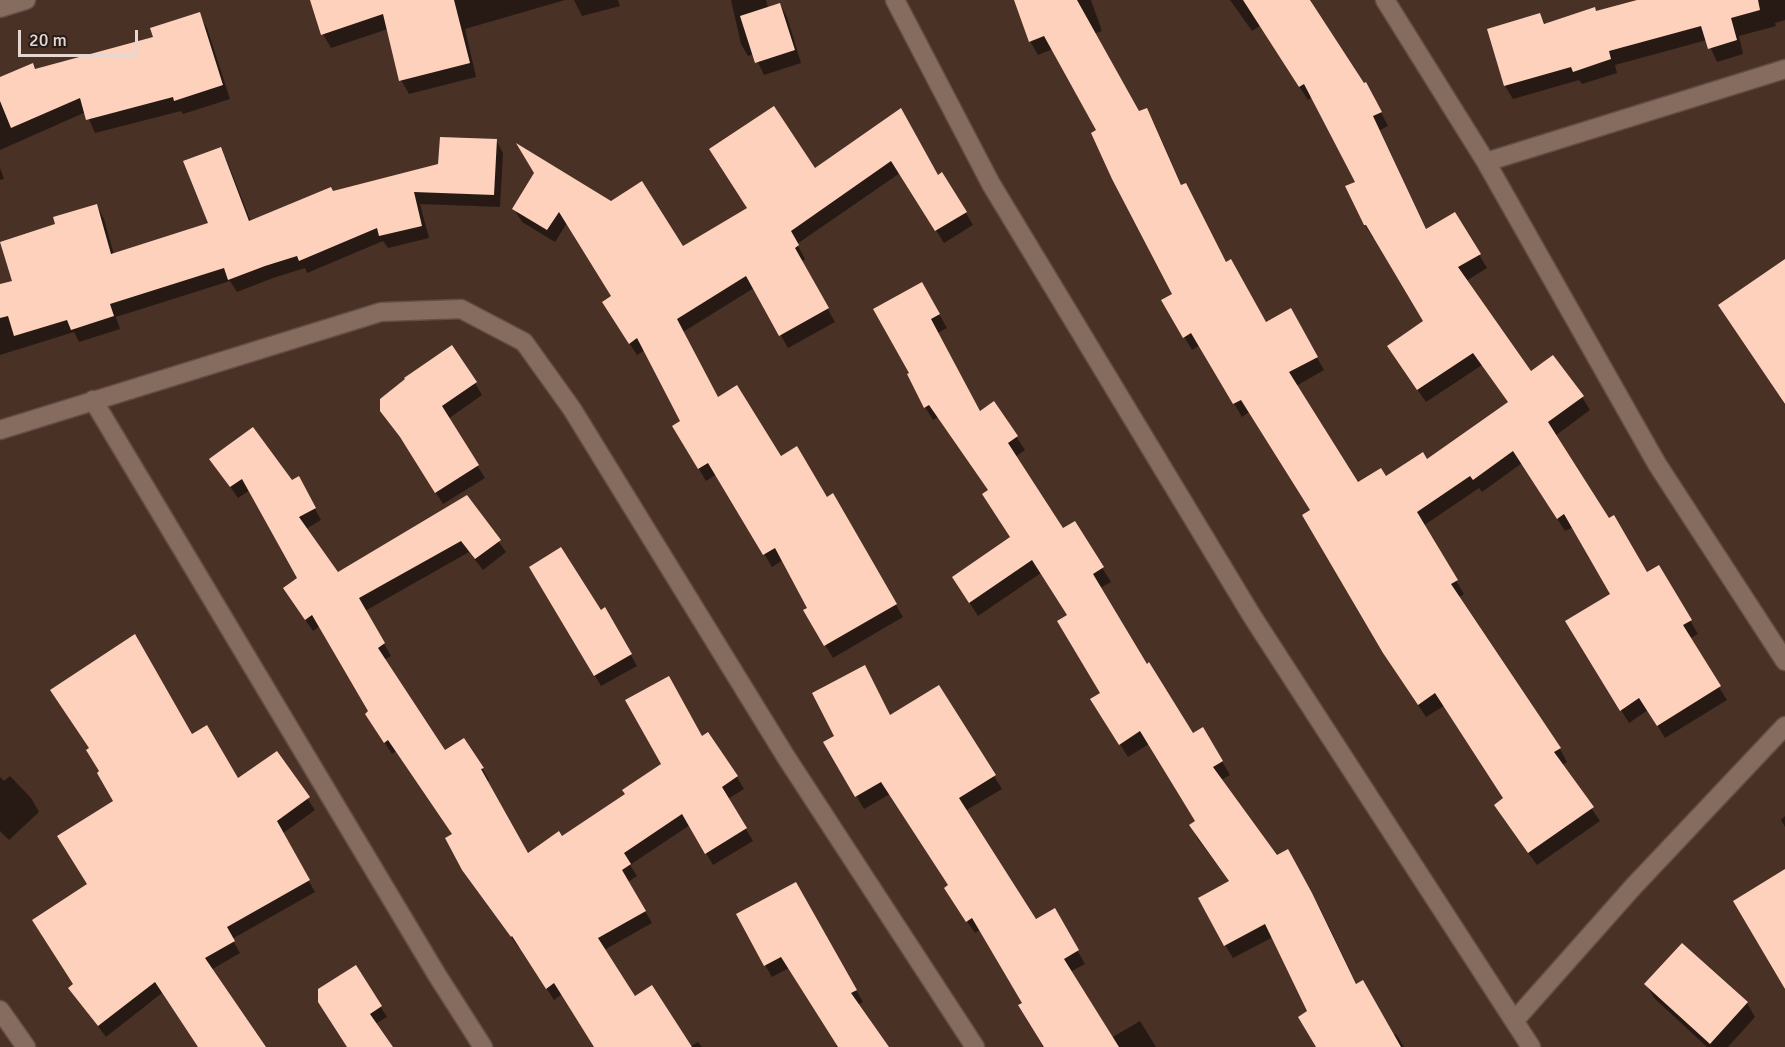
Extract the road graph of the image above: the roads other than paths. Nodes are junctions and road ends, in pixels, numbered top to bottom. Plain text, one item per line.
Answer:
1 (895, 0) edge
2 (1385, 0) edge
3 (1785, 69) edge
4 (1486, 162) junction
5 (93, 400) junction
6 (0, 430) edge
7 (1785, 661) edge
8 (1785, 726) edge
9 (0, 1010) edge
10 (1515, 1020) junction
11 (26, 1047) edge
12 (483, 1047) edge
13 (975, 1047) edge
14 (1532, 1047) edge

1 - 10 street
2 - 4 street
3 - 4 street
4 - 7 street
5 - 6 street
5 - 12 street
5 - 13 street
8 - 10 street
9 - 11 street
10 - 14 street

